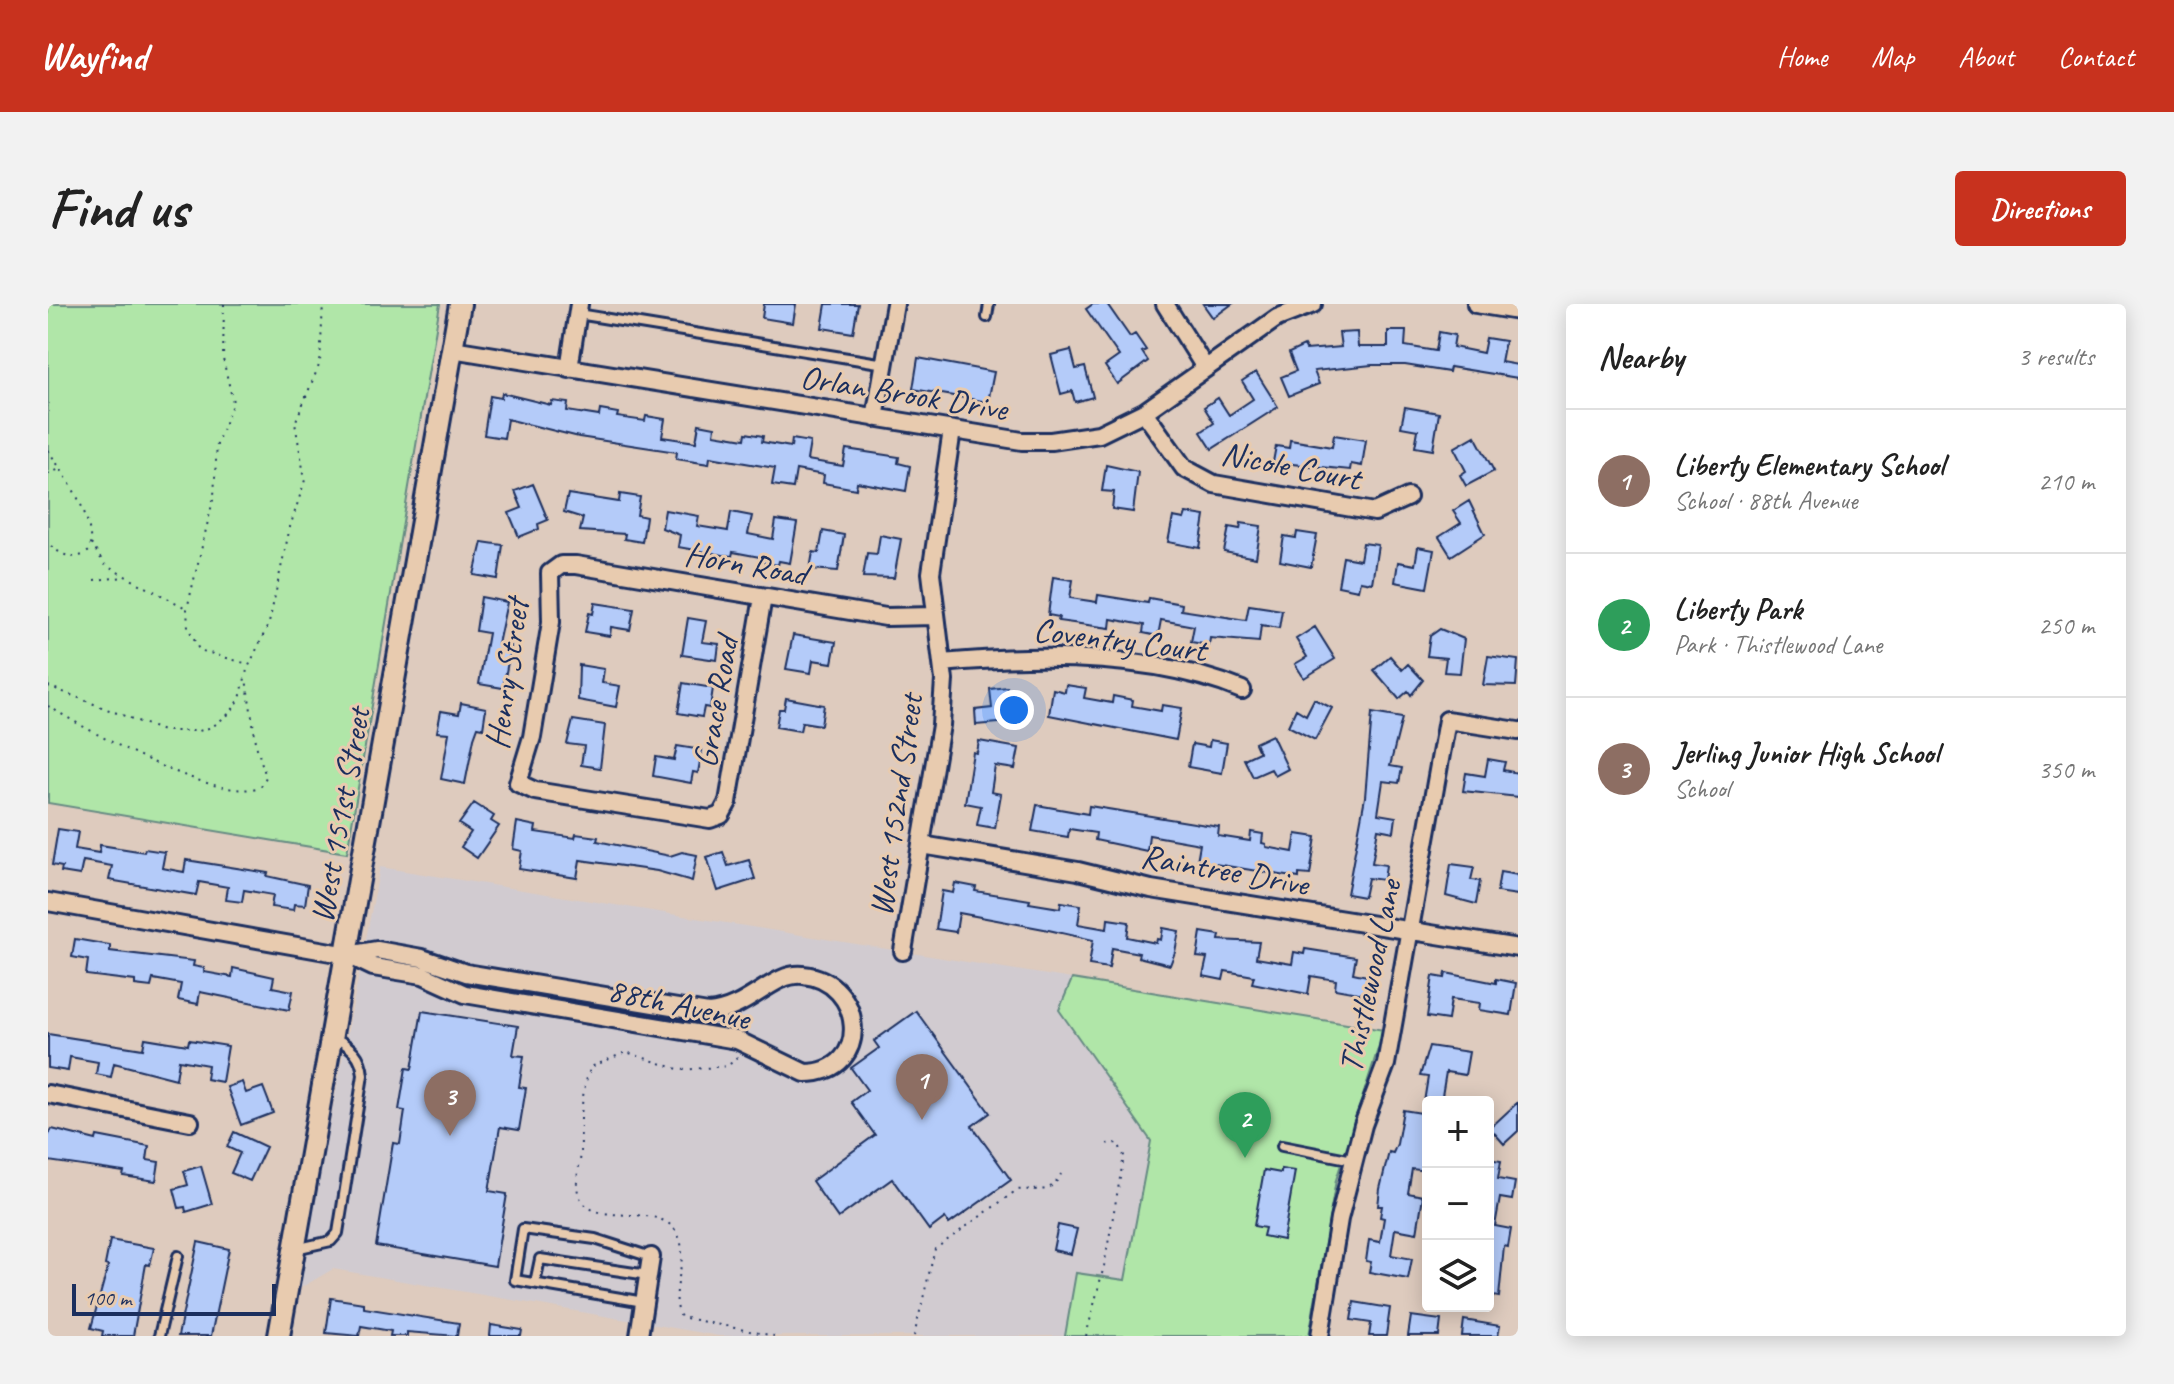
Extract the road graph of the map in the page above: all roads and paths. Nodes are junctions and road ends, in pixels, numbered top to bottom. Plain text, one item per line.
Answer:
1 (224, 304) edge
2 (323, 304) edge
3 (460, 304) edge
4 (895, 304) edge
5 (989, 304) edge
6 (1165, 304) edge
7 (1313, 304) edge
8 (1476, 304) edge
9 (578, 309) edge
10 (1518, 311) edge
11 (987, 317) dead end
12 (452, 349) junction
13 (885, 364) junction
14 (1204, 366) junction
15 (569, 369) junction
16 (1144, 412) junction
17 (875, 418) junction
18 (952, 430) junction
19 (48, 450) edge
20 (60, 469) junction
21 (48, 474) edge
22 (1408, 497) dead end
23 (48, 543) edge
24 (91, 544) junction
25 (550, 573) joint
26 (127, 577) junction
27 (94, 580) dead end
28 (763, 597) junction
29 (187, 609) junction
30 (935, 616) junction
31 (942, 663) junction
32 (250, 665) junction
33 (246, 676) junction
34 (48, 686) edge
35 (1242, 690) dead end
36 (48, 706) edge
37 (1518, 731) edge
38 (721, 815) joint
39 (922, 845) junction
40 (48, 902) edge
41 (1411, 932) junction
42 (1518, 948) edge
43 (903, 951) dead end
44 (348, 955) junction
45 (333, 1036) junction
46 (747, 1043) junction
47 (48, 1094) edge
48 (190, 1122) dead end
49 (1107, 1144) dead end
50 (1282, 1146) dead end
51 (1354, 1160) junction
52 (1061, 1174) dead end
53 (294, 1249) junction
54 (178, 1256) dead end
55 (651, 1257) joint
56 (648, 1275) junction
57 (535, 1283) junction
58 (644, 1302) junction
59 (159, 1336) edge
60 (279, 1336) edge
61 (639, 1336) edge
62 (774, 1336) edge
63 (914, 1336) edge
64 (1086, 1336) edge
65 (1320, 1336) edge

1 - 29 path
2 - 32 path
3 - 12 street, West 151st Street
4 - 13 street
5 - 11 lane
6 - 14 street
7 - 14 street, Orlan Brook Drive
8 - 10 street
9 - 13 lane
9 - 15 street
12 - 15 street, Orlan Brook Drive
12 - 44 street, West 151st Street
13 - 17 street
14 - 16 street, Orlan Brook Drive
15 - 17 street, Orlan Brook Drive
16 - 18 street, Orlan Brook Drive
16 - 22 street, Nicole Court
17 - 18 street, Orlan Brook Drive
18 - 30 street, West 152nd Street
19 - 20 path
20 - 21 path
20 - 24 path
23 - 24 path
24 - 26 path
25 - 28 street, Horn Road
25 - 38 street, Henry Street
26 - 27 path
26 - 29 path
28 - 30 street, Horn Road
28 - 38 street, Grace Road
29 - 32 path
30 - 31 street, West 152nd Street
31 - 35 street, Coventry Court
31 - 39 street, West 152nd Street
32 - 33 path
33 - 34 path
33 - 36 path
37 - 41 street, Thistlewood Lane
39 - 41 street, Raintree Drive
39 - 43 street, West 152nd Street
40 - 44 street, 88th Avenue
41 - 42 street, Raintree Drive
41 - 51 street, Thistlewood Lane
44 - 45 street, West 151st Street
44 - 46 street, 88th Avenue
44 - 46 street, 88th Avenue
45 - 53 street, West 151st Street
45 - 53 lane
46 - 62 path
47 - 48 street
49 - 64 path
50 - 51 lane
51 - 65 street, Thistlewood Lane
52 - 63 path
53 - 60 street, West 151st Street
54 - 59 lane
55 - 56 street
55 - 57 lane
56 - 57 lane
56 - 58 street
57 - 58 lane
58 - 61 street

